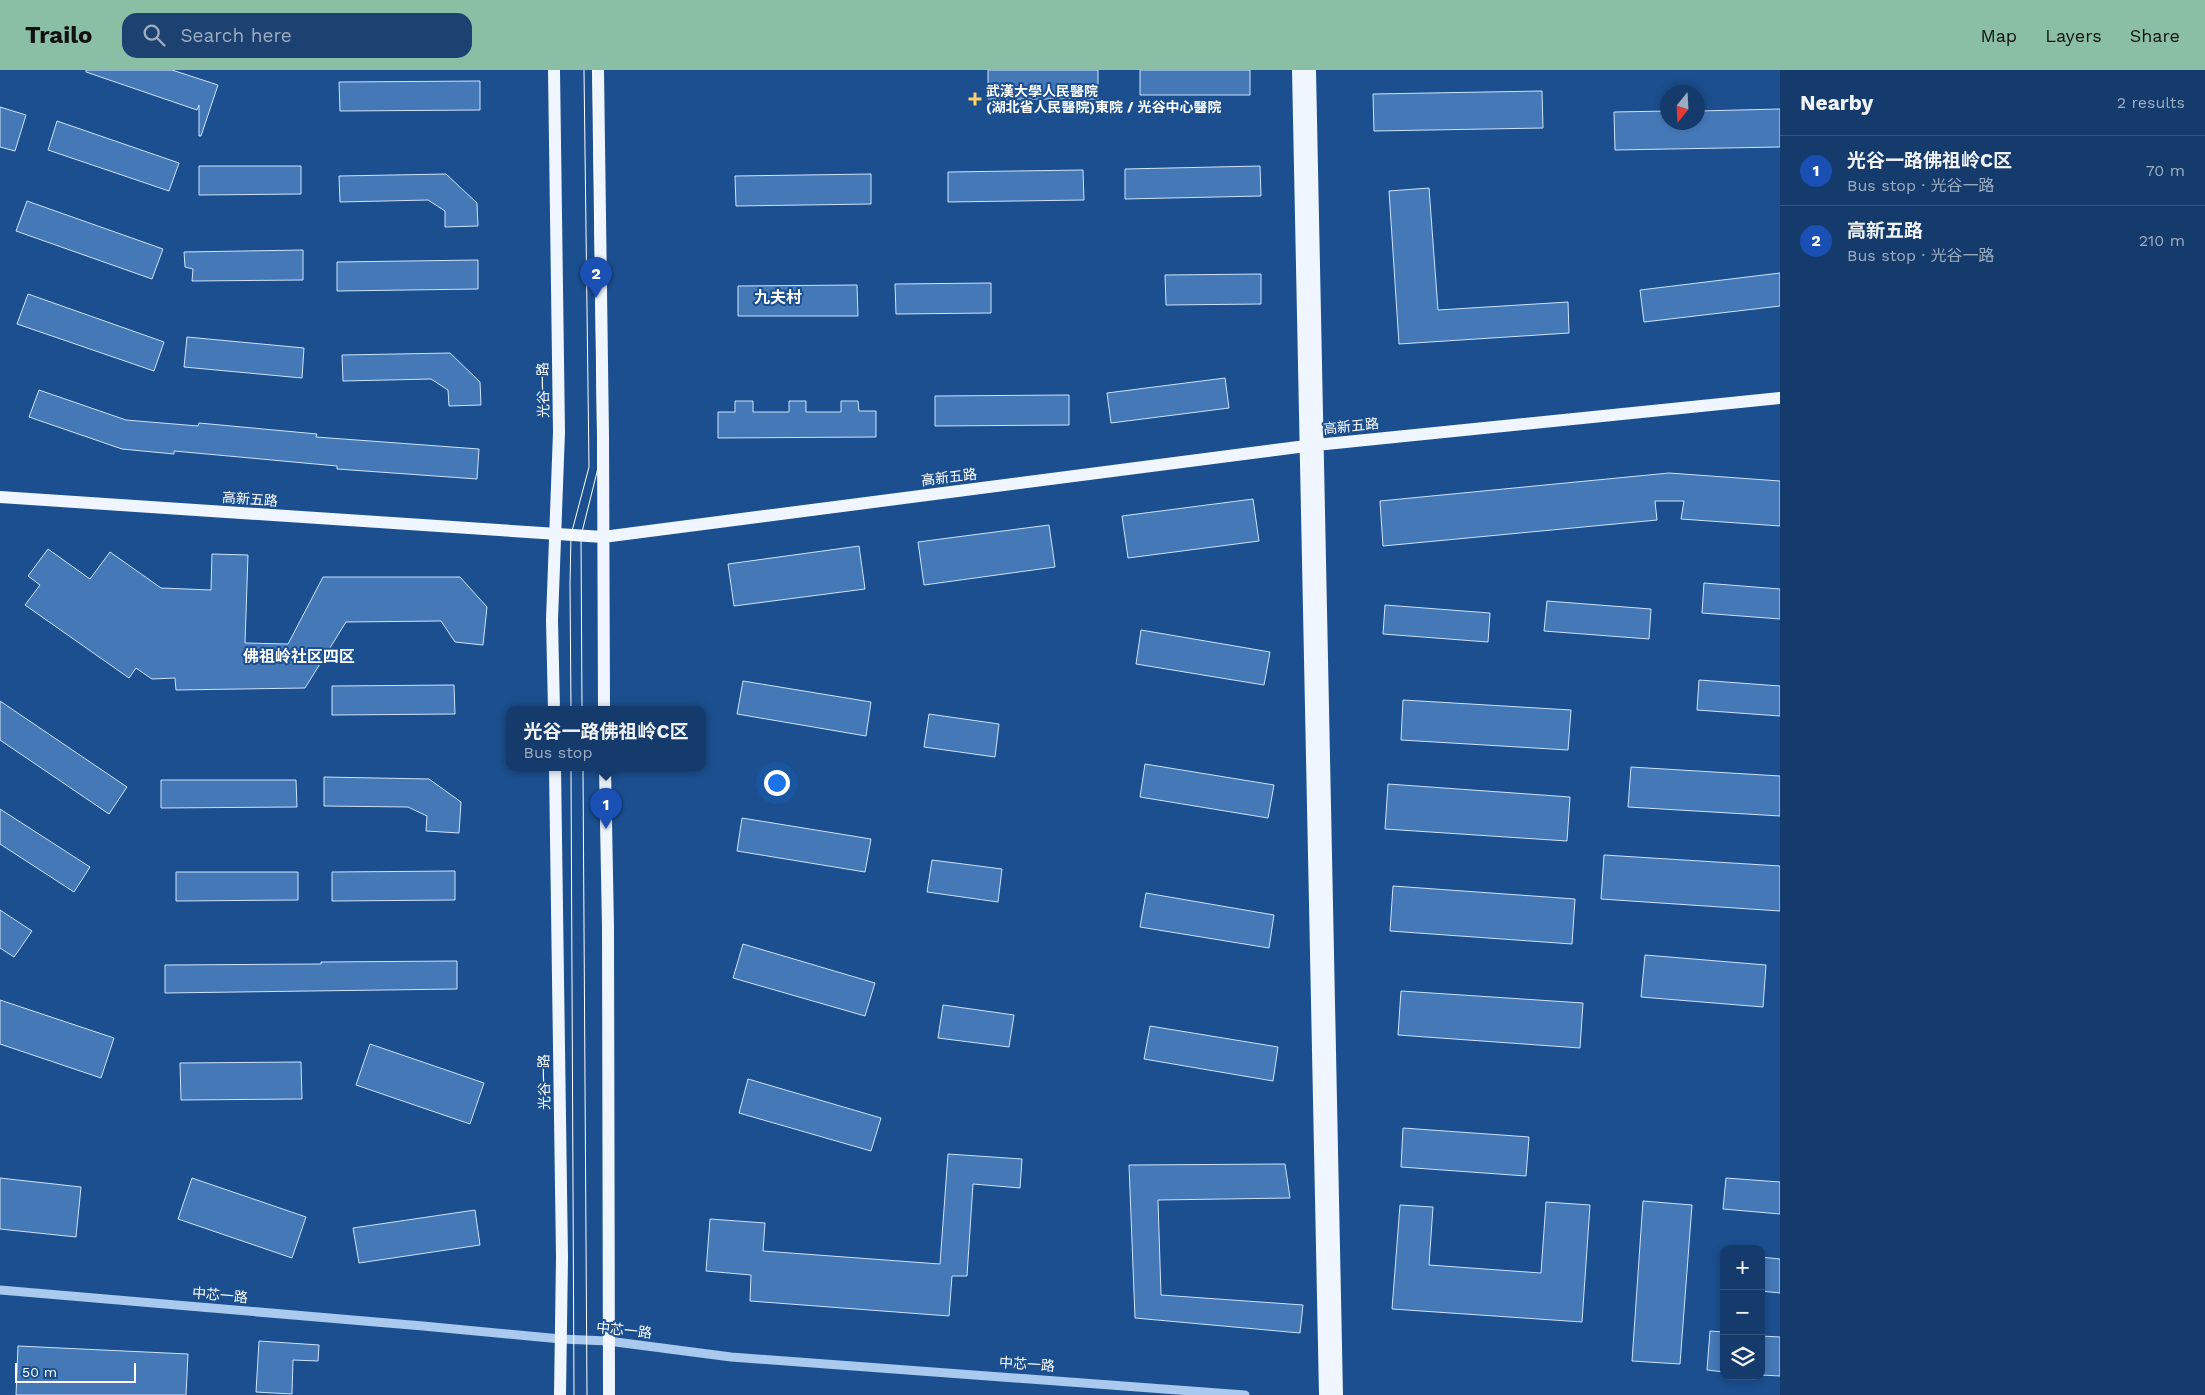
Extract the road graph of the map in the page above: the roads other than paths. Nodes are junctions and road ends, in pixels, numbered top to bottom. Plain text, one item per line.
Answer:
1 (554, 70) edge
2 (598, 70) edge
3 (1298, 70) edge
4 (1310, 70) edge
5 (1780, 398) edge
6 (1312, 446) junction
7 (0, 497) edge
8 (555, 534) junction
9 (603, 537) junction
10 (554, 706) edge
11 (604, 706) edge
12 (555, 771) edge
13 (605, 771) edge
14 (0, 1290) edge
15 (561, 1339) junction
16 (608, 1341) junction
17 (560, 1395) edge
18 (609, 1395) edge
19 (1246, 1395) edge
20 (1325, 1395) edge
21 (1337, 1395) edge

1 - 8 main road, 光谷一路
2 - 9 main road
3 - 6 main road
4 - 6 main road
5 - 6 main road, 高新五路
6 - 9 main road, 高新五路
6 - 20 main road
6 - 21 main road
7 - 8 main road, 高新五路
8 - 9 main road, 高新五路
8 - 10 main road, 光谷一路
9 - 11 main road
12 - 15 main road, 光谷一路
13 - 16 main road
14 - 15 street, 中芯一路
15 - 16 street, 中芯一路
15 - 17 main road, 光谷一路
16 - 18 main road
16 - 19 street, 中芯一路

